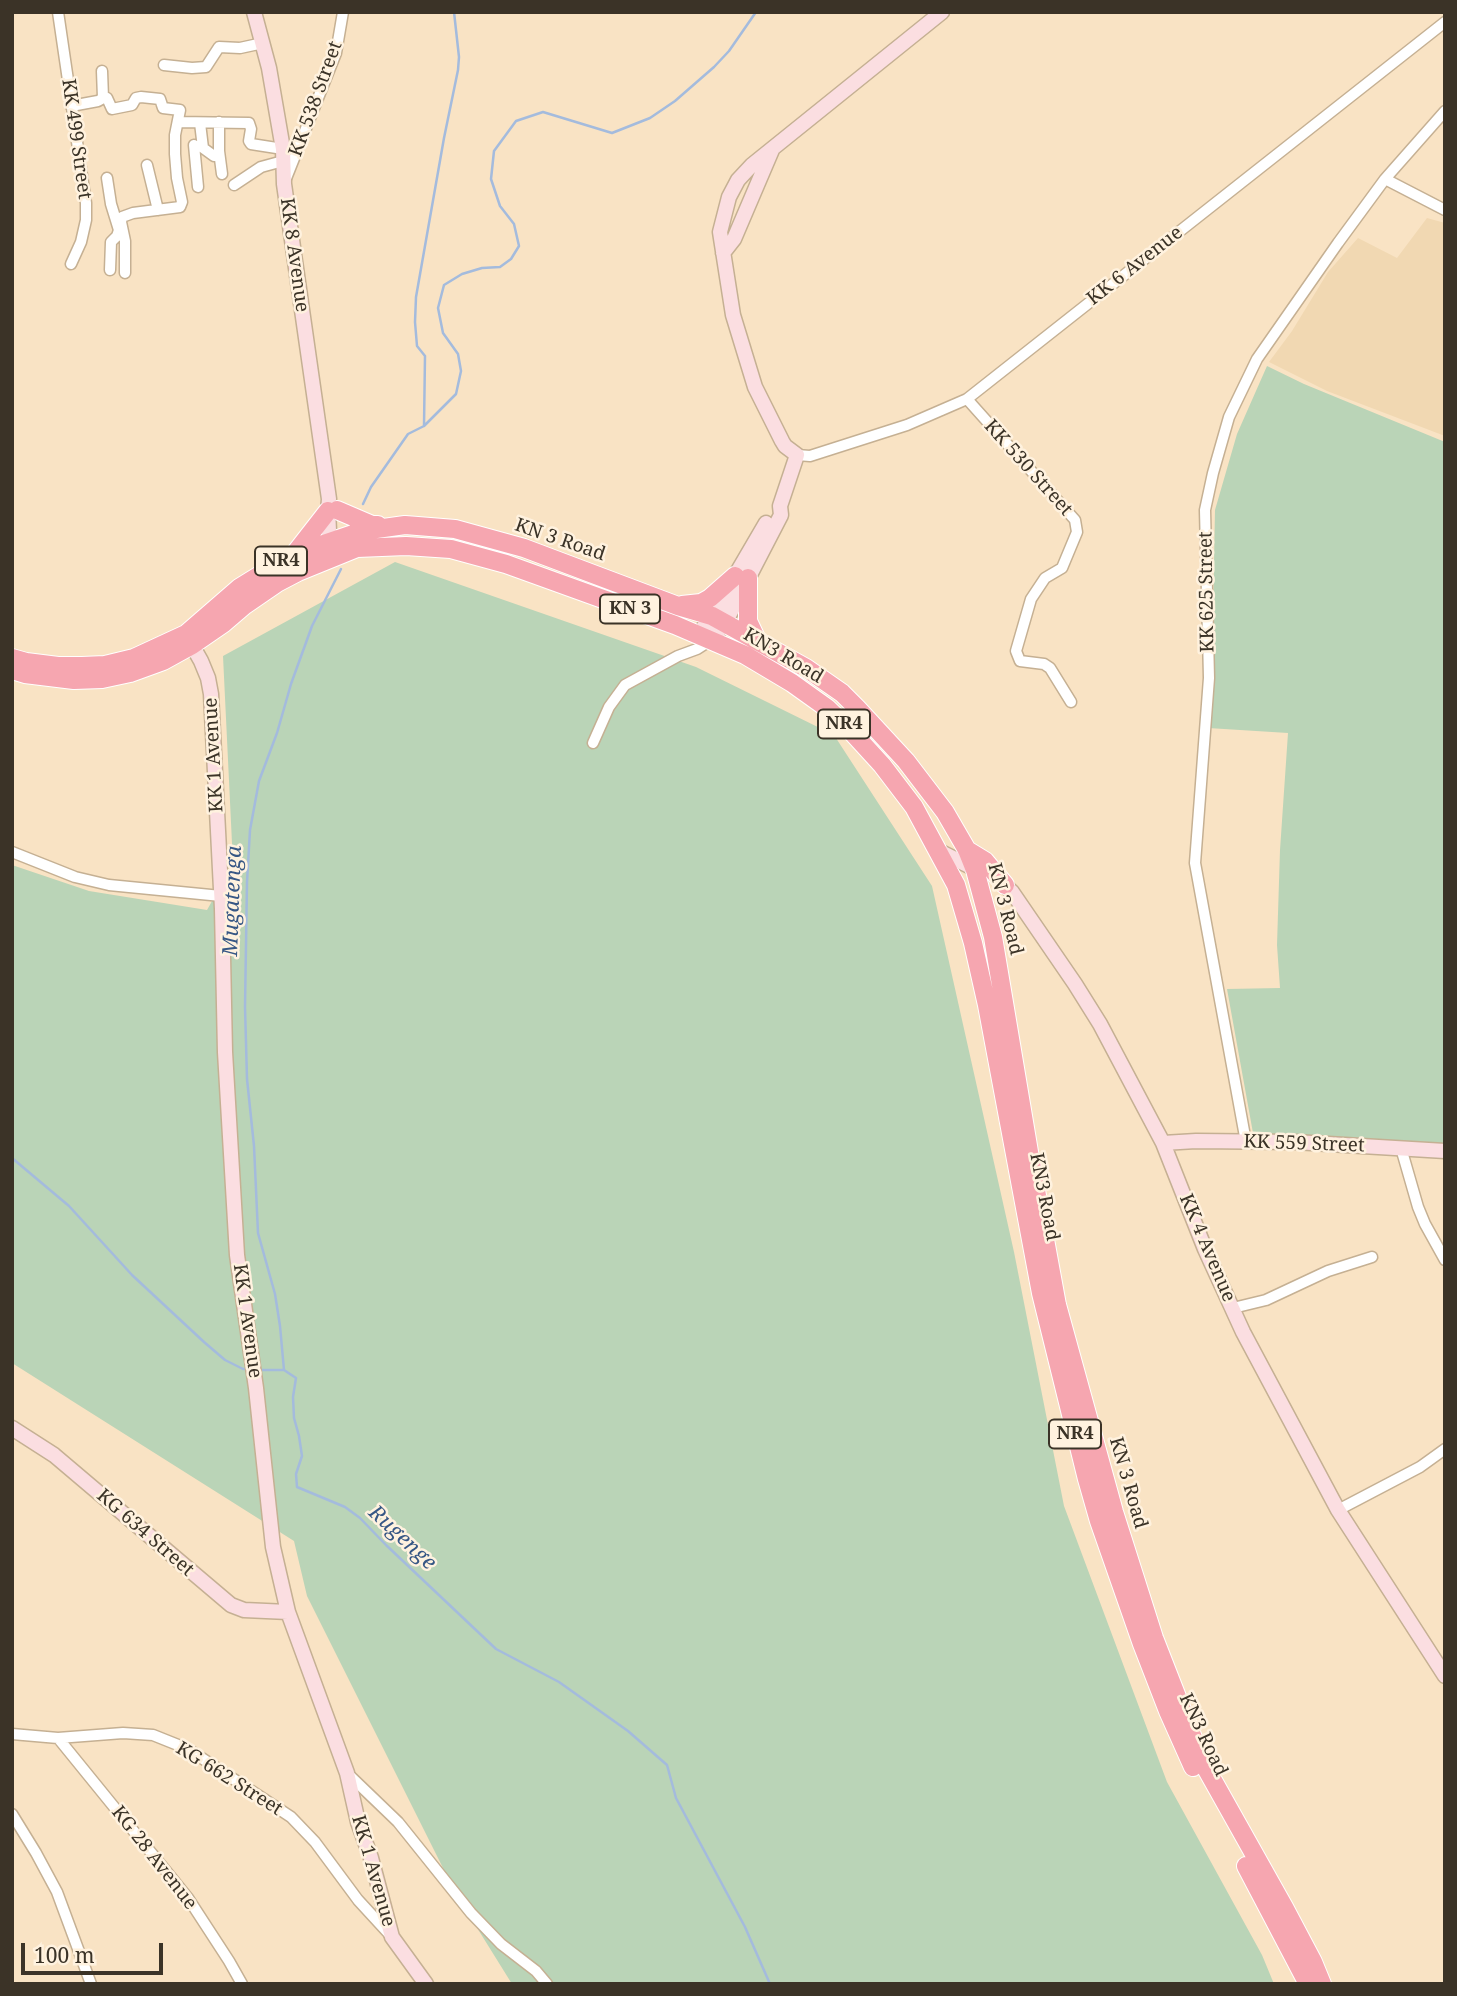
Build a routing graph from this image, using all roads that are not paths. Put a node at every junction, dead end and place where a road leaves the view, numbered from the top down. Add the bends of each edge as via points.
1 (58, 12) edge
2 (254, 12) edge
3 (343, 12) edge
4 (942, 12) edge
5 (1445, 22) edge
6 (263, 43) junction
7 (164, 65) dead end
8 (102, 71) dead end
9 (103, 98) junction
10 (71, 106) junction
11 (1445, 111) edge
12 (178, 122) junction
13 (200, 122) junction
14 (219, 122) junction
15 (198, 144) junction
16 (175, 145) junction
17 (774, 146) junction
18 (216, 155) junction
19 (283, 155) junction
20 (195, 158) junction
21 (147, 165) dead end
22 (222, 174) dead end
23 (107, 178) dead end
24 (1385, 179) junction
25 (284, 184) junction
26 (234, 185) dead end
27 (198, 187) dead end
28 (158, 210) junction
29 (1445, 210) edge
30 (723, 253) junction
31 (71, 264) dead end
32 (110, 270) dead end
33 (125, 273) dead end
34 (967, 399) junction
35 (797, 455) junction
36 (331, 506) junction
37 (392, 525) junction
38 (341, 546) junction
39 (294, 554) junction
40 (741, 577) junction
41 (563, 584) joint
42 (678, 606) junction
43 (719, 620) junction
44 (704, 637) junction
45 (189, 640) junction
46 (757, 640) junction
47 (12, 658) edge
48 (12, 670) edge
49 (1071, 702) dead end
50 (593, 743) dead end
51 (967, 850) junction
52 (939, 851) junction
53 (12, 852) edge
54 (975, 870) junction
55 (1002, 882) junction
56 (983, 895) junction
57 (221, 896) junction
58 (1246, 1142) junction
59 (1163, 1143) junction
60 (1401, 1148) junction
61 (1445, 1151) edge
62 (1372, 1257) dead end
63 (1445, 1260) edge
64 (1233, 1308) junction
65 (12, 1428) edge
66 (1445, 1449) edge
67 (1338, 1510) junction
68 (288, 1612) junction
69 (1148, 1641) junction
70 (1445, 1676) edge
71 (12, 1734) edge
72 (58, 1738) junction
73 (347, 1773) junction
74 (12, 1814) edge
75 (392, 1937) junction
76 (91, 1984) edge
77 (242, 1984) edge
78 (426, 1984) edge
79 (547, 1984) edge
80 (1308, 1984) edge
81 (1322, 1984) edge

1 - 10 street, KK 499 Street
2 - 6 main road, KK 8 Avenue
3 - 25 street, KK 538 Street via 336,53
4 - 17 main road
5 - 34 street, KK 6 Avenue
6 - 7 street via 219,47 206,67
6 - 19 main road, KK 8 Avenue
8 - 9 street
9 - 10 street
9 - 12 street via 112,109 132,105 138,97 160,99 163,108 180,110
10 - 31 street, KK 499 Street via 86,203 82,242
11 - 24 street, KK 625 Street
12 - 13 street
12 - 16 street
13 - 14 street
13 - 15 street
14 - 18 street
14 - 19 street via 250,123 251,144
15 - 16 street
15 - 18 street
15 - 20 street
16 - 28 street via 180,207
17 - 30 main road via 734,239
17 - 30 main road via 738,180 729,197 720,232
18 - 20 street
18 - 22 street
19 - 25 main road, KK 8 Avenue
19 - 26 street
20 - 27 street
21 - 28 street
23 - 32 street via 119,230 111,242
24 - 29 street
24 - 58 street, KK 625 Street via 1257,359 1229,417 1205,510 1209,678 1195,863
25 - 36 main road, KK 8 Avenue
28 - 33 street via 122,217
30 - 35 main road via 733,314 755,387 785,446
34 - 35 street, KK 6 Avenue via 907,425 810,456
34 - 49 street, KK 530 Street via 1075,520 1077,532 1062,568 1045,578 1031,599 1016,651 1020,661 1050,668
35 - 40 main road via 780,506 782,515
36 - 37 highway via 372,525
36 - 38 main road, KK 8 Avenue
36 - 39 highway
37 - 38 highway, KN 3 Road / NR4
37 - 42 highway, KN 3 Road / NR4 via 455,529 524,548
38 - 39 highway, KN 3 Road / NR4
38 - 41 highway, KN 3 Road / NR4 via 451,549
38 - 45 highway, KN 3 Road / NR4 via 277,583 224,624
39 - 45 highway, KN 3 Road / NR4 via 239,589
40 - 42 highway via 701,603
40 - 43 main road
40 - 46 highway via 748,621
41 - 44 highway, KN3 Road / KN 3
42 - 43 highway, KN 3 Road / NR4
43 - 44 main road
43 - 46 highway, KN 3 Road / NR4
44 - 50 street via 625,685 609,706
44 - 52 highway, KN3 Road / NR4 via 745,655 827,708 882,765
45 - 47 highway, KN 3 Road / NR4 via 105,665 58,666
45 - 48 highway, KN 3 Road / NR4 via 163,661 102,679 52,679
45 - 57 main road, KK 1 Avenue via 211,694
46 - 51 highway, KN 3 Road / NR4 via 842,693 906,761
51 - 54 highway, KN 3 Road / NR4
51 - 55 highway via 985,861
52 - 54 main road
52 - 69 highway, KN3 Road / NR4 via 956,885 973,943 1041,1293 1074,1430 1099,1521
53 - 57 street via 109,885
54 - 55 main road
54 - 56 highway, KN 3 Road / NR4
55 - 56 highway via 992,882
55 - 59 main road, KK 4 Avenue via 1076,984
56 - 69 highway, KN 3 Road / NR4 via 1058,1305
57 - 68 main road, KK 1 Avenue via 237,1255 273,1547
58 - 59 main road, KK 559 Street
58 - 60 main road, KK 559 Street
59 - 64 main road, KK 4 Avenue
60 - 61 main road, KK 559 Street
60 - 63 street via 1422,1215
62 - 64 street via 1318,1275 1266,1300
64 - 67 main road, KK 4 Avenue
65 - 68 main road, KG 634 Street via 54,1455 231,1605
66 - 67 street
67 - 70 main road, KK 4 Avenue
68 - 73 main road, KK 1 Avenue
69 - 80 highway, KN3 Road / NR4 via 1185,1751
69 - 81 highway, KN 3 Road / NR4 via 1202,1761
71 - 72 street, KG 662 Street
72 - 75 street, KG 662 Street via 153,1735 188,1749 291,1817
72 - 77 street, KG 28 Avenue via 188,1898
73 - 75 main road, KK 1 Avenue
73 - 79 street via 398,1822 471,1913
74 - 76 street via 57,1892
75 - 78 main road, KK 1 Avenue

